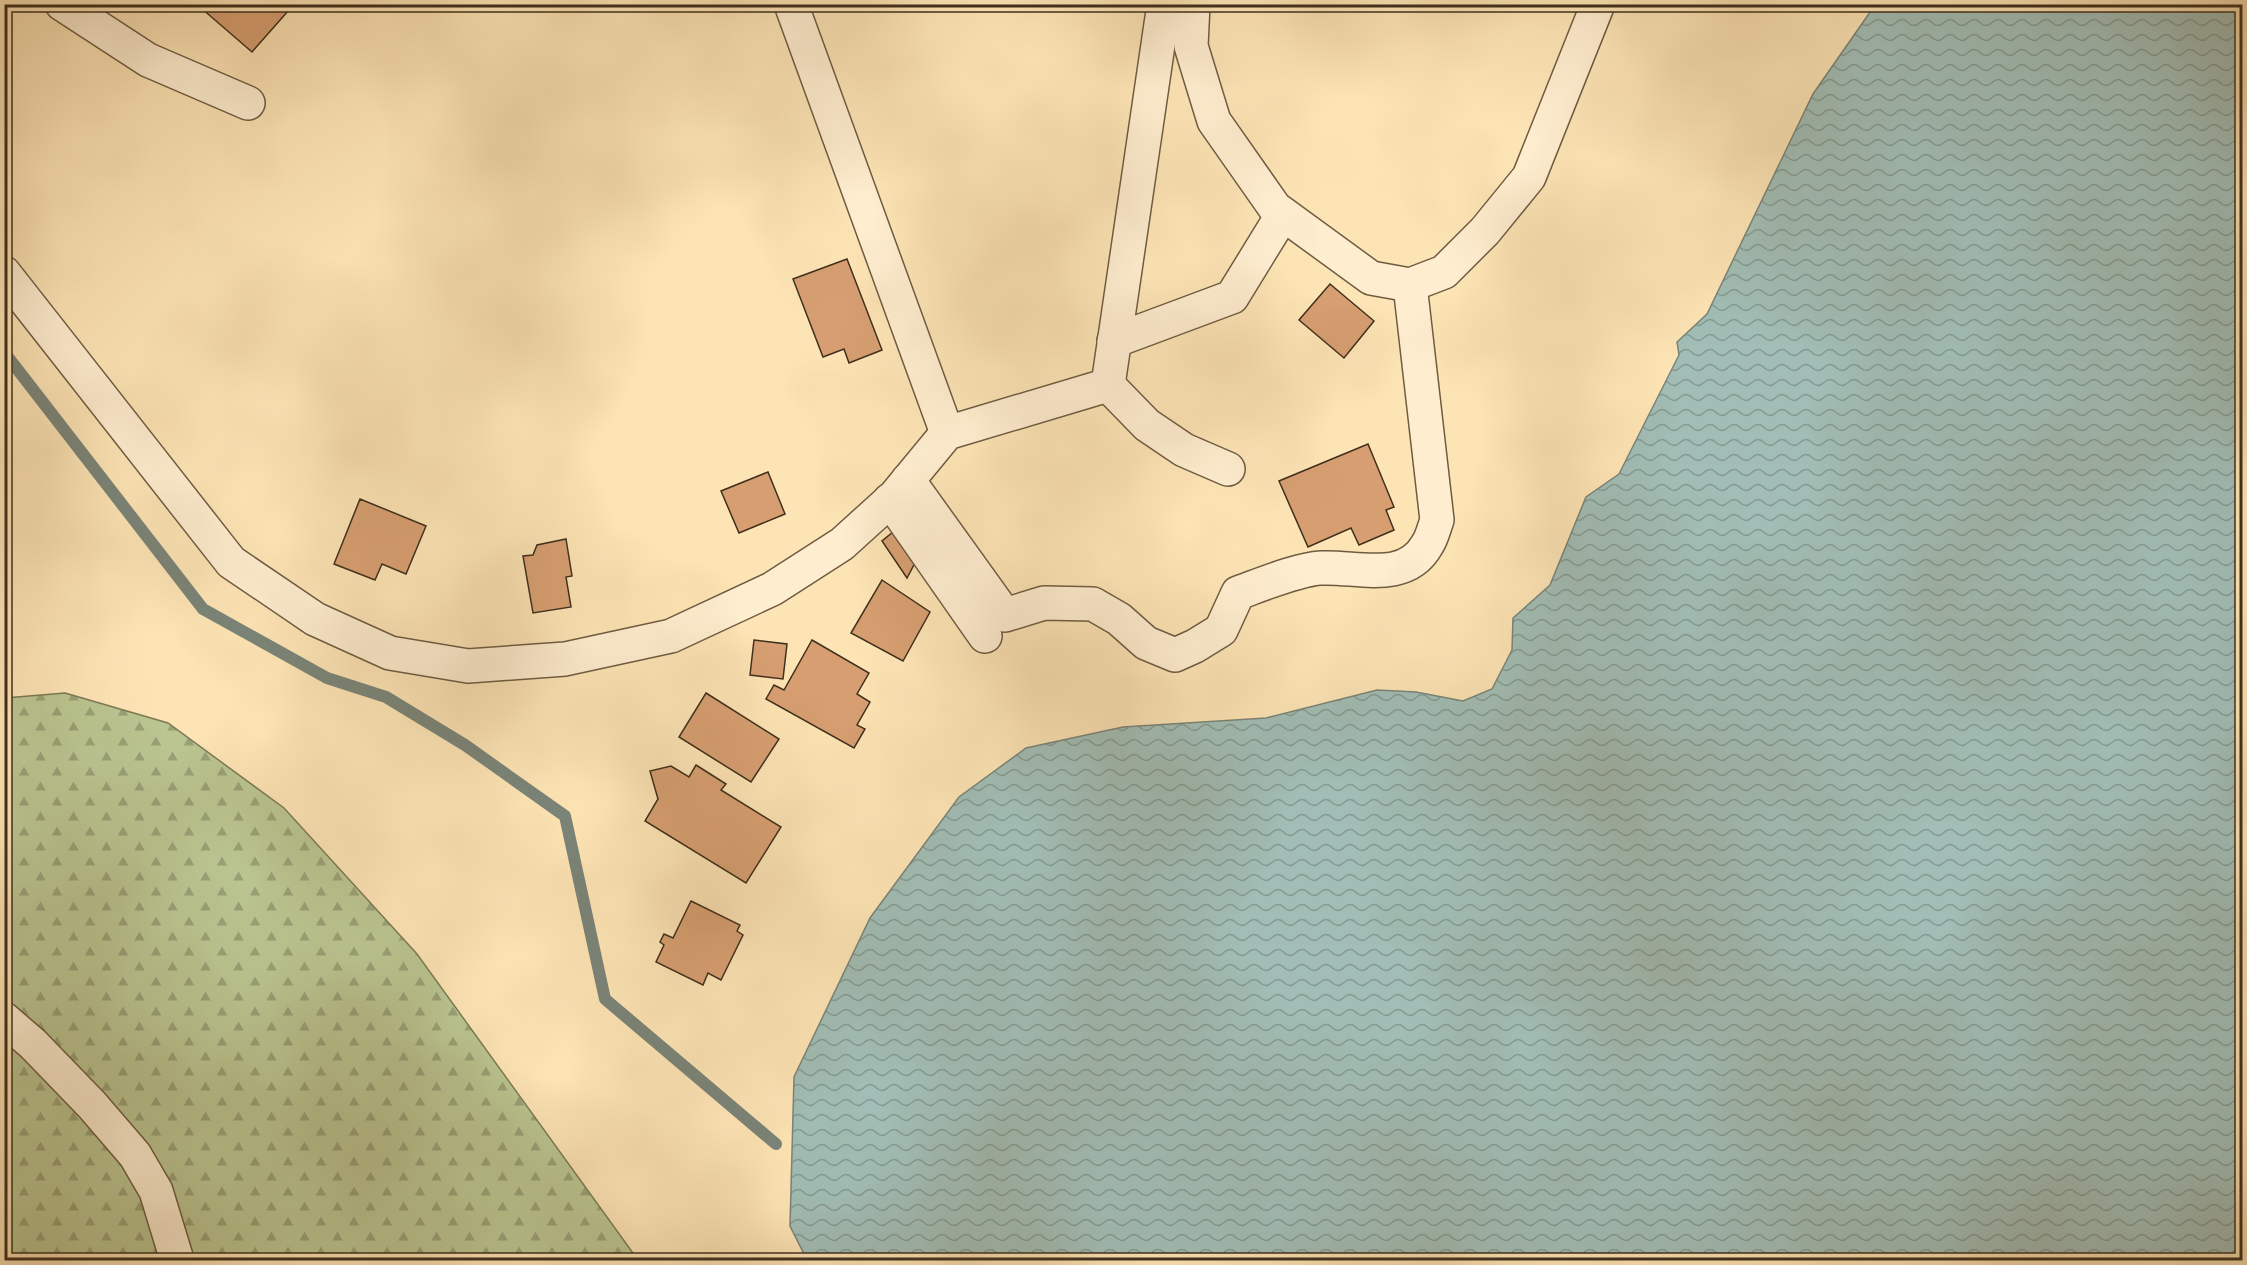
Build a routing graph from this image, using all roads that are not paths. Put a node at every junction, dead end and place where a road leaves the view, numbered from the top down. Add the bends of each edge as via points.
1 (62, 4) edge
2 (791, 4) edge
3 (1164, 4) edge
4 (1193, 4) edge
5 (1598, 4) edge
6 (248, 103) dead end
7 (1283, 214) junction
8 (4, 273) edge
9 (1410, 285) junction
10 (1114, 340) junction
11 (1107, 385) junction
12 (947, 434) junction
13 (1228, 469) dead end
14 (899, 490) junction
15 (985, 636) dead end
16 (4, 1018) edge
17 (177, 1260) edge

1 - 6 street via 148,60
2 - 12 street
3 - 10 street
4 - 7 street via 1191,46 1214,121
5 - 9 street via 1529,177 1485,231 1444,272
7 - 9 street via 1371,278
7 - 10 street via 1232,297
8 - 14 street via 231,562 315,619 390,653 468,666 566,660 671,636 772,589 842,544
9 - 14 street via 1437,520 1427,546 1412,562 1387,571 1320,568 1238,593 1221,630 1175,655 1146,643 1093,604 1044,603 1005,615
10 - 11 street
11 - 12 street
11 - 13 street via 1147,425 1184,450
12 - 14 street
14 - 15 street
16 - 17 street via 41,1051 135,1155 156,1191

